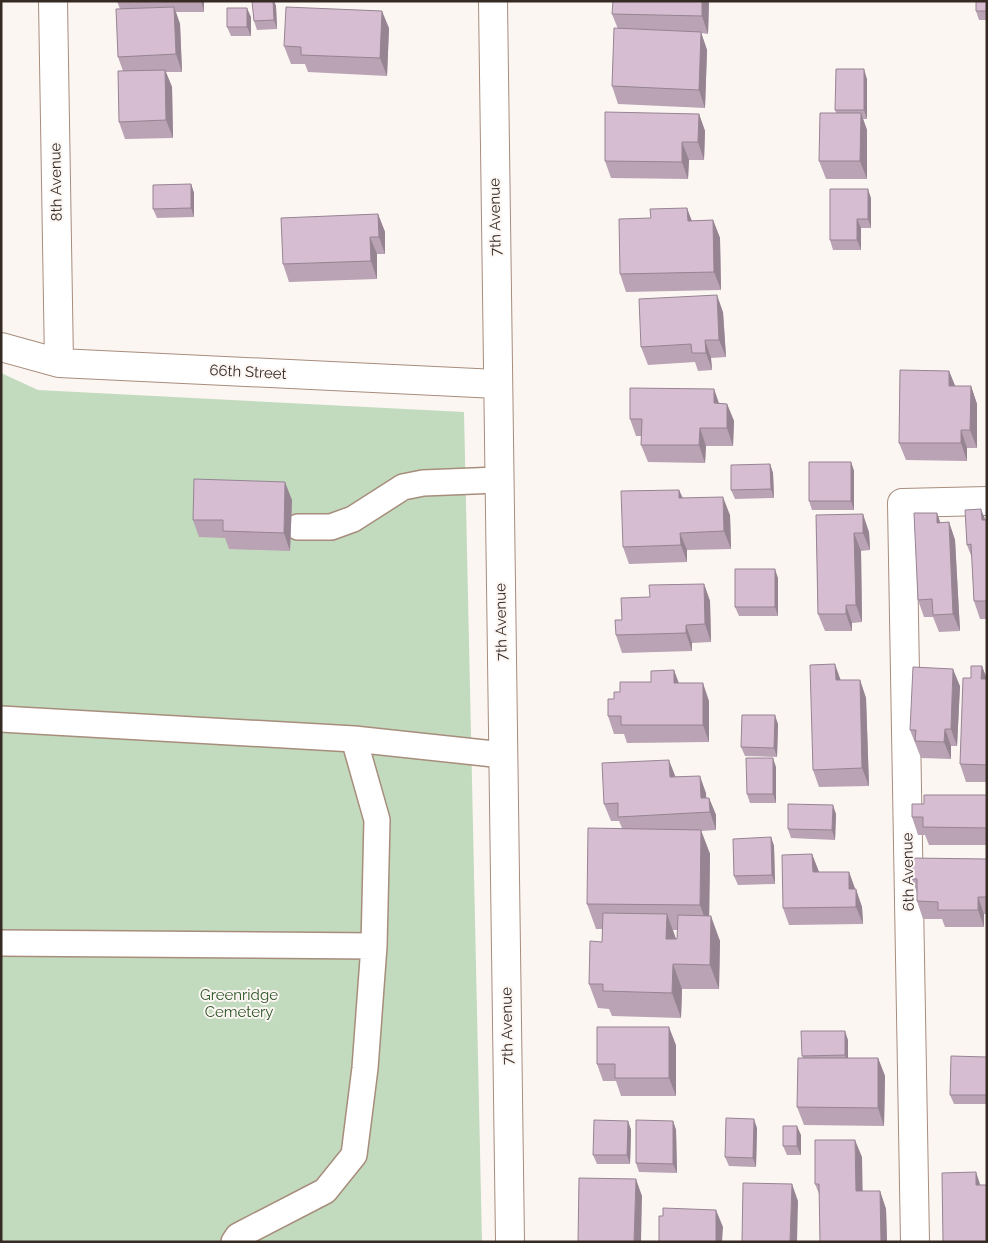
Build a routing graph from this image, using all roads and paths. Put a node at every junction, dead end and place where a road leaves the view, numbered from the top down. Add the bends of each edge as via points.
1 (53, 1) edge
2 (493, 1) edge
3 (1, 347) edge
4 (60, 363) junction
5 (497, 384) junction
6 (498, 480) junction
7 (987, 501) edge
8 (298, 527) dead end
9 (1, 719) edge
10 (354, 739) junction
11 (502, 755) junction
12 (1, 943) edge
13 (374, 946) junction
14 (234, 1242) edge
15 (510, 1242) edge
16 (915, 1242) edge

1 - 4 street, 8th Avenue
2 - 5 street, 7th Avenue
3 - 4 street, 66th Street
4 - 5 street, 66th Street
5 - 6 street, 7th Avenue
6 - 8 lane via 424,482 403,487 353,519 331,527
6 - 11 street, 7th Avenue
7 - 16 street, 6th Avenue via 902,503
9 - 10 lane
10 - 11 lane
10 - 13 lane via 377,820
11 - 15 street, 7th Avenue
12 - 13 lane
13 - 14 lane via 365,1068 354,1155 325,1191 238,1236

